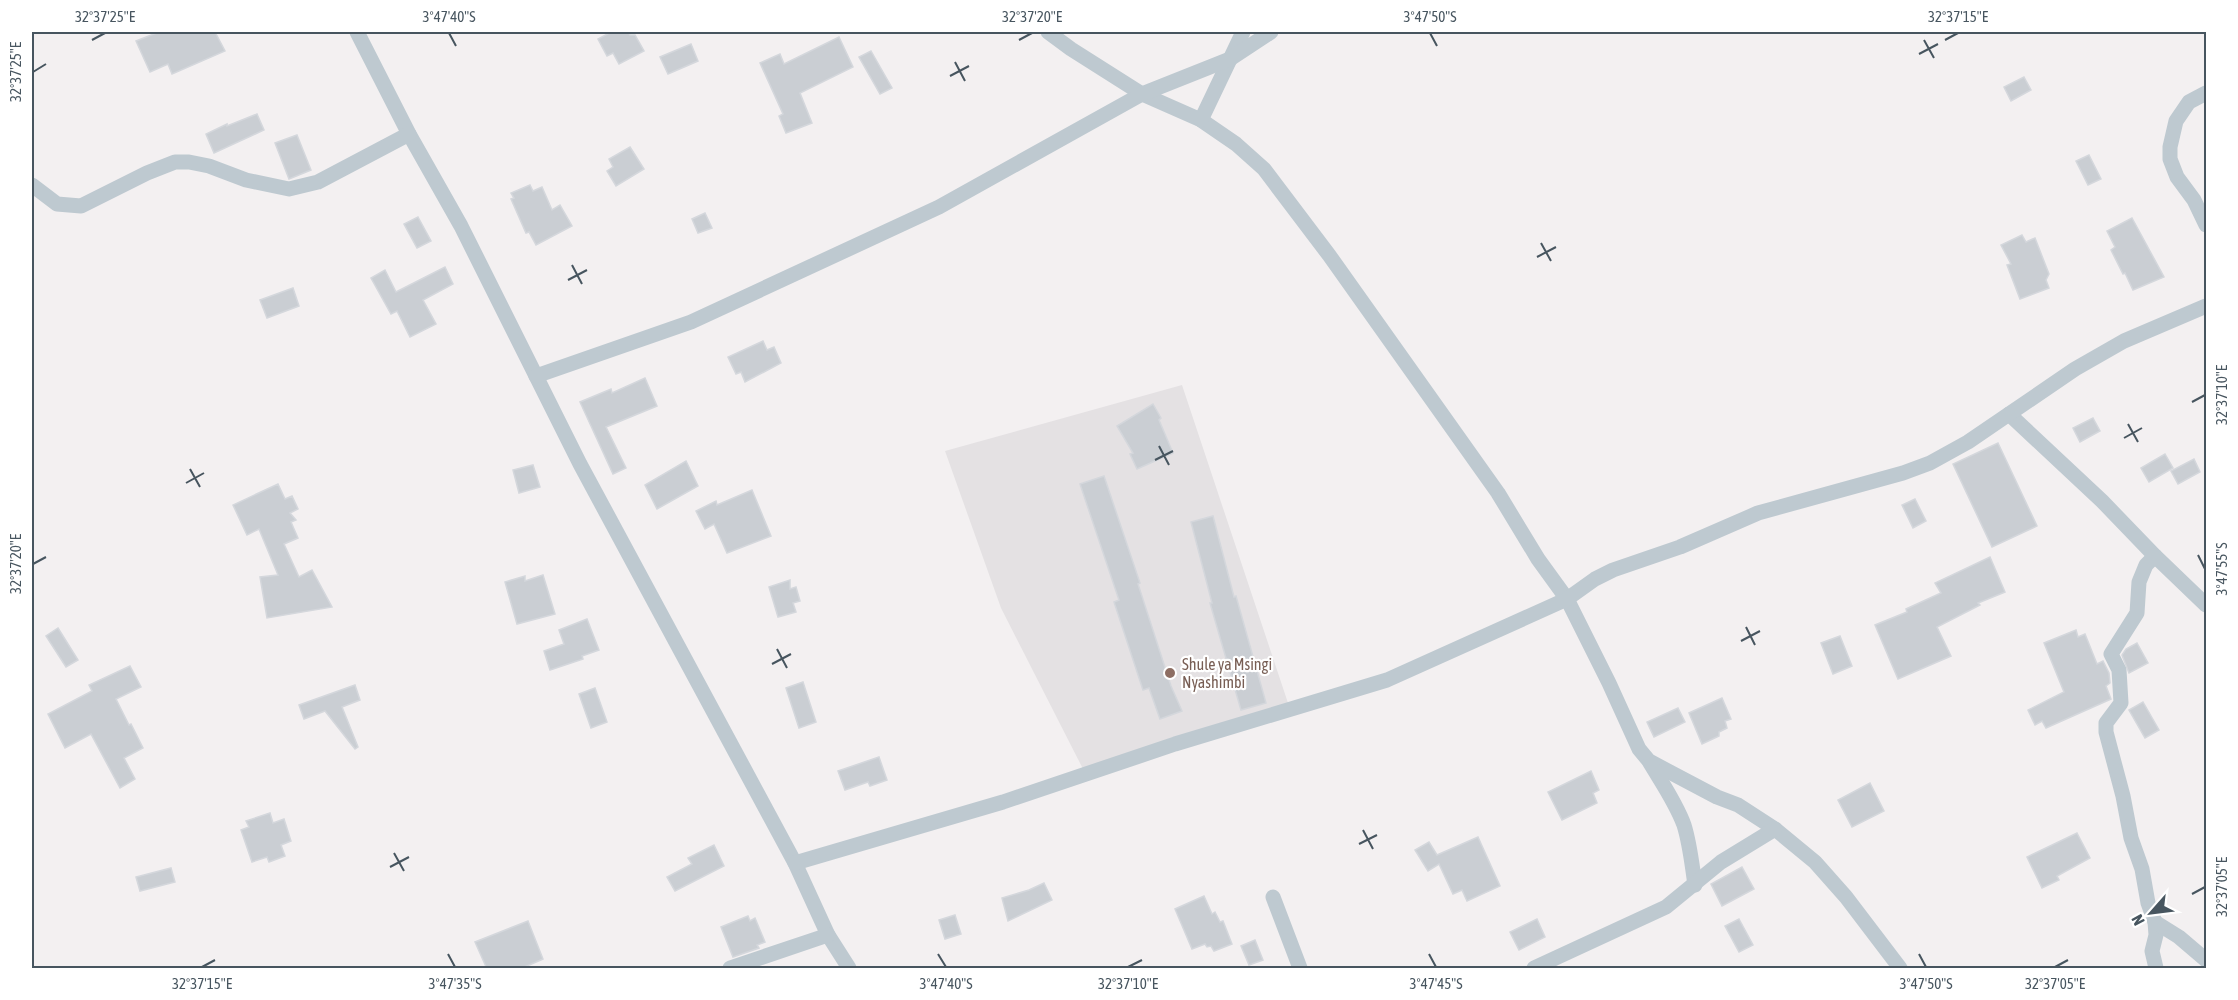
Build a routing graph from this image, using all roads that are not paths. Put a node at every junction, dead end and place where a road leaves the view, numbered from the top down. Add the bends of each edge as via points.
1 (357, 32) edge
2 (1048, 32) edge
3 (1243, 32) edge
4 (1271, 32) edge
5 (1230, 59) junction
6 (2206, 93) edge
7 (1142, 94) junction
8 (1201, 120) junction
9 (410, 134) junction
10 (32, 185) edge
11 (2206, 225) edge
12 (2206, 306) edge
13 (536, 376) junction
14 (2009, 414) junction
15 (2155, 556) junction
16 (1567, 599) junction
17 (2206, 605) edge
18 (1649, 761) junction
19 (1775, 829) junction
20 (795, 863) junction
21 (1695, 885) junction
22 (1272, 897) dead end
23 (2155, 922) junction
24 (828, 935) junction
25 (2206, 960) edge
26 (730, 969) edge
27 (849, 969) edge
28 (1300, 969) edge
29 (1534, 969) edge
30 (1900, 969) edge
31 (2156, 969) edge

1 - 9 street
2 - 7 street
3 - 5 street
4 - 5 street
5 - 7 street
5 - 8 street
6 - 11 street via 2189,102 2176,121 2170,159
7 - 8 street
7 - 13 street via 939,207 691,322
8 - 16 street via 1264,169 1295,207 1498,493
9 - 10 street via 318,182 289,189 189,162 175,162 147,173 81,206 57,204
9 - 13 street
12 - 14 street via 2124,341
13 - 20 street
14 - 15 street
14 - 16 street via 1930,463 1758,513 1680,547 1613,570
15 - 17 street
15 - 23 street via 2139,582 2137,613 2111,654 2119,670 2121,704 2106,723 2130,838
16 - 18 street via 1639,749
16 - 20 street via 1387,680 1175,744 1003,802
18 - 19 street via 1738,805
18 - 21 street via 1683,823
19 - 21 street via 1721,862
19 - 30 street via 1823,871
20 - 24 street
21 - 29 street via 1666,907
22 - 28 street
23 - 25 street
23 - 31 street via 2152,951
24 - 26 street
24 - 27 street

